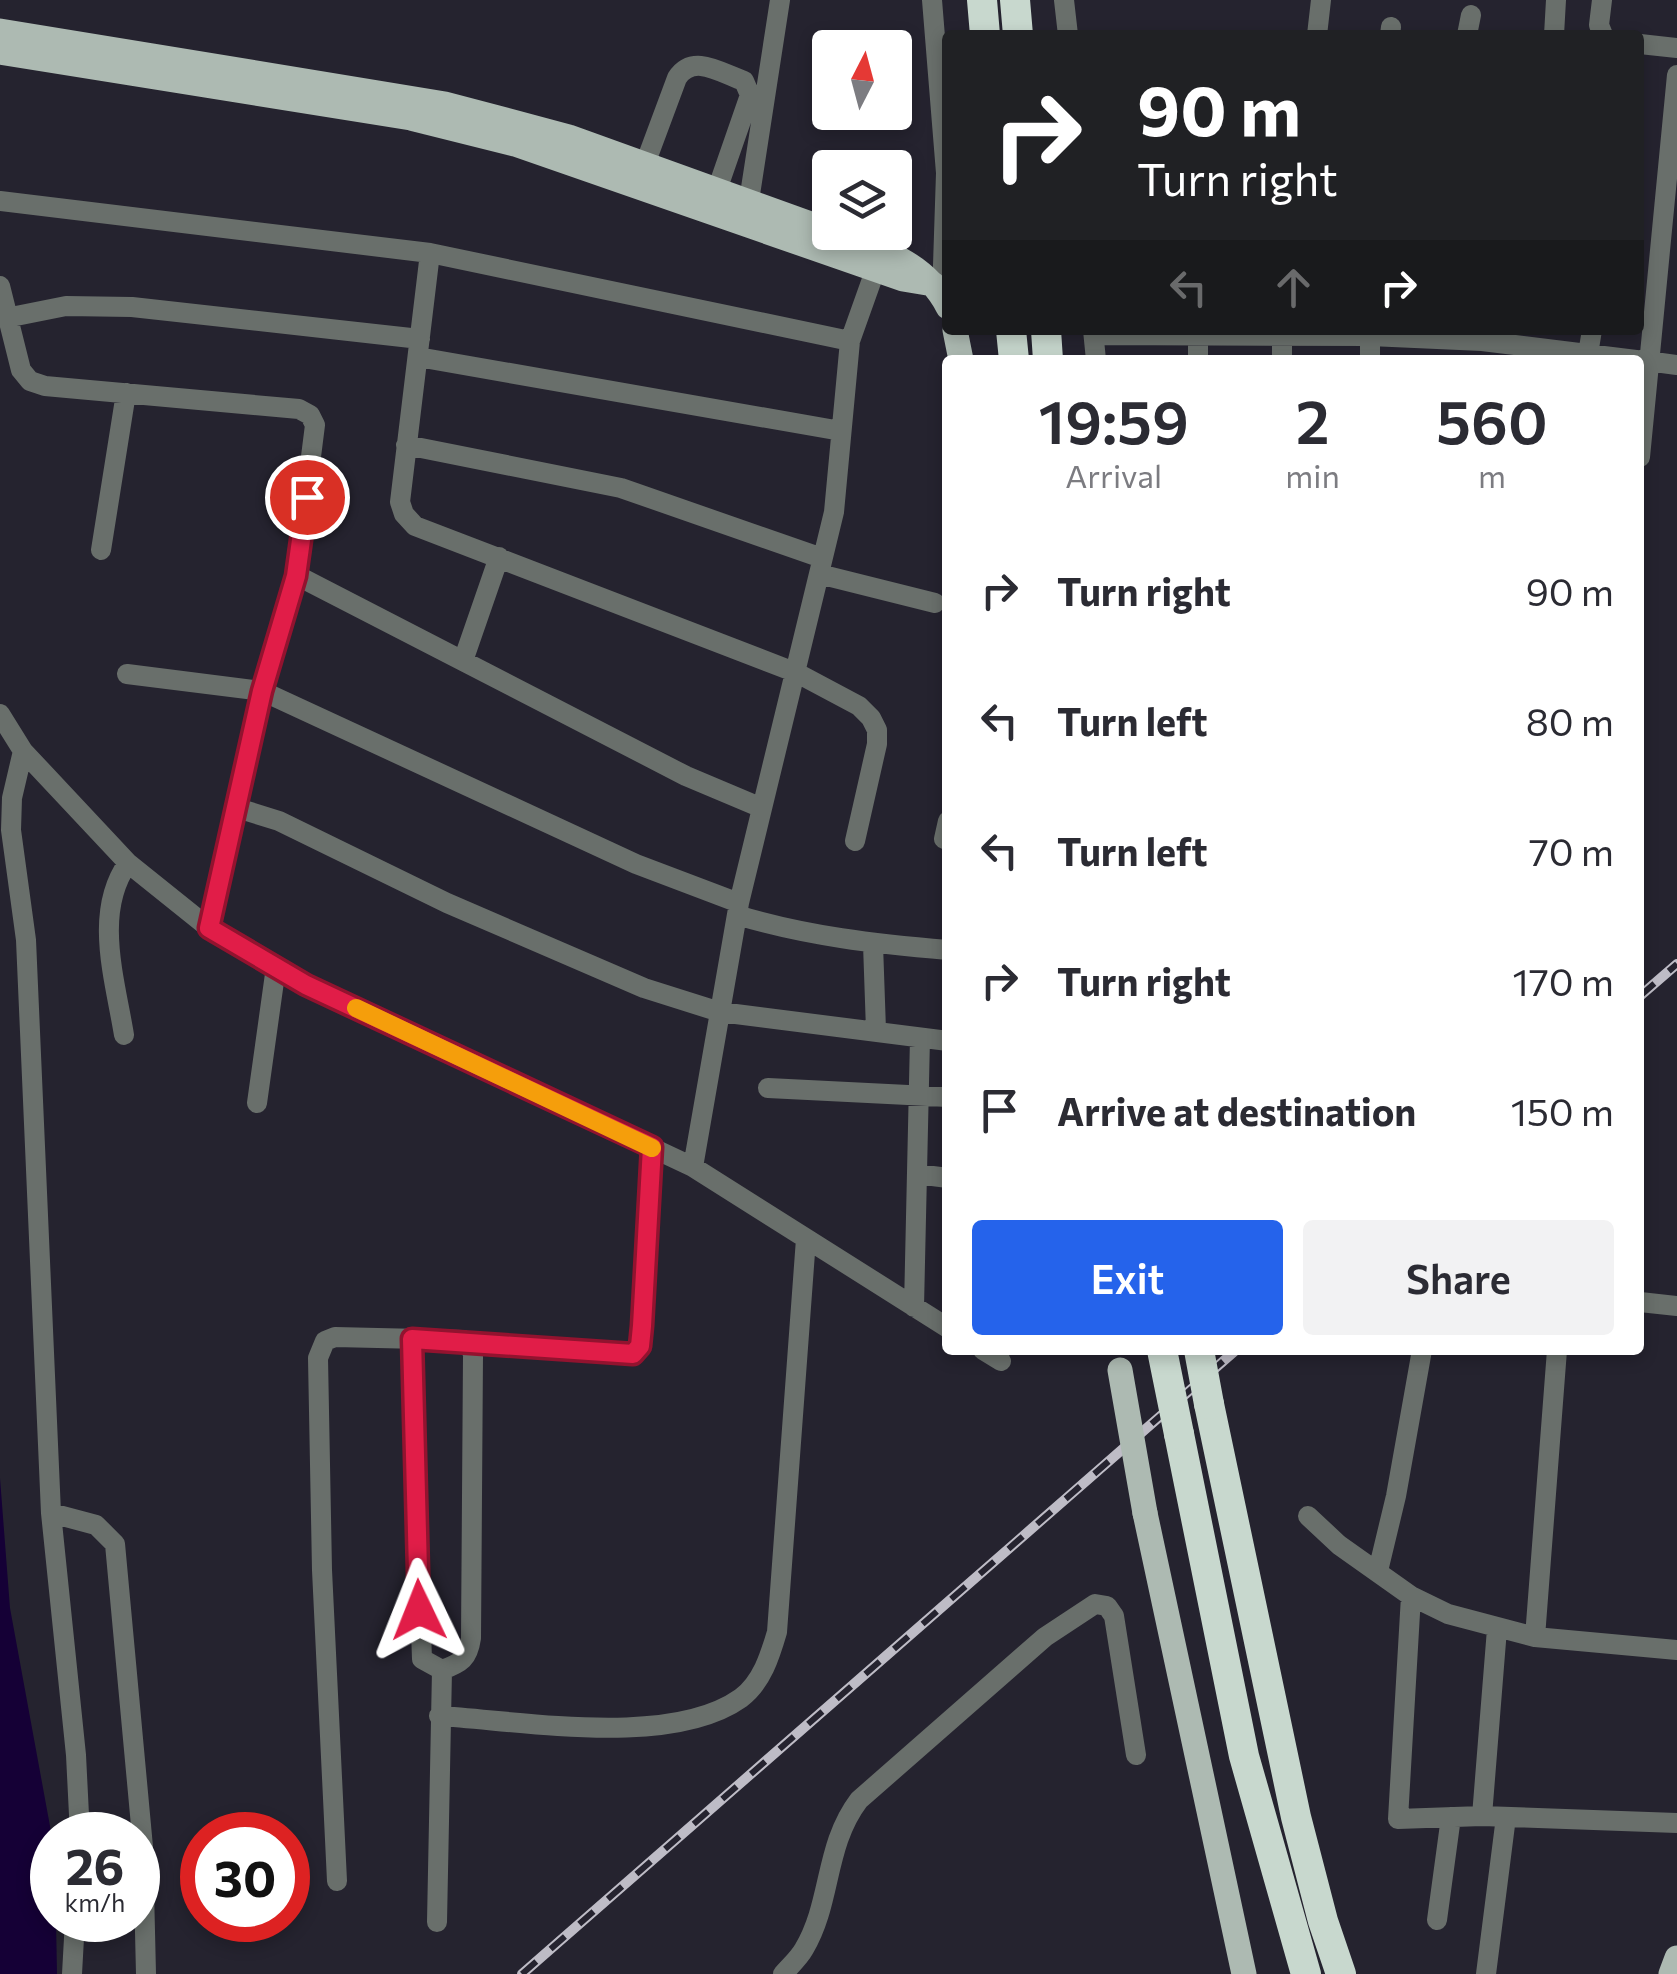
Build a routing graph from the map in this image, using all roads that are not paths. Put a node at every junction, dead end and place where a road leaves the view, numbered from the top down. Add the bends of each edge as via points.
1 (780, 0) edge
2 (932, 0) edge
3 (982, 0) edge
4 (1015, 0) edge
5 (1064, 0) edge
6 (1321, 0) edge
7 (1556, 0) edge
8 (1602, 0) edge
9 (985, 30) edge
10 (1018, 30) edge
11 (1067, 30) edge
12 (1318, 30) edge
13 (1554, 30) edge
14 (1601, 30) edge
15 (0, 31) edge
16 (1644, 44) edge
17 (1677, 48) edge
18 (0, 52) edge
19 (1677, 75) edge
20 (942, 124) edge
21 (644, 164) junction
22 (717, 190) junction
23 (0, 200) edge
24 (749, 202) junction
25 (812, 225) edge
26 (882, 250) edge
27 (430, 252) junction
28 (876, 268) junction
29 (0, 286) edge
30 (941, 295) edge
31 (6, 318) junction
32 (1136, 335) edge
33 (1240, 335) edge
34 (1360, 335) edge
35 (1394, 335) edge
36 (1420, 335) edge
37 (1591, 335) edge
38 (1370, 336) junction
39 (1198, 338) junction
40 (1514, 338) edge
41 (850, 341) junction
42 (419, 348) junction
43 (1454, 350) edge
44 (1588, 354) junction
45 (1198, 355) edge
46 (1370, 355) edge
47 (1548, 355) edge
48 (1596, 355) edge
49 (1643, 355) edge
50 (1644, 361) edge
51 (1677, 365) edge
52 (126, 393) junction
53 (841, 431) junction
54 (406, 445) junction
55 (100, 550) dead end
56 (499, 557) junction
57 (821, 566) junction
58 (296, 576) junction
59 (935, 603) dead end
60 (463, 661) junction
61 (797, 673) junction
62 (127, 674) dead end
63 (262, 691) junction
64 (0, 714) edge
65 (24, 751) junction
66 (234, 807) junction
67 (762, 808) junction
68 (854, 840) dead end
69 (128, 863) junction
70 (738, 909) junction
71 (209, 928) junction
72 (872, 944) junction
73 (942, 950) edge
74 (276, 967) junction
75 (720, 1012) junction
76 (876, 1030) junction
77 (124, 1035) dead end
78 (920, 1038) junction
79 (942, 1040) edge
80 (768, 1088) dead end
81 (919, 1096) junction
82 (942, 1098) edge
83 (258, 1103) dead end
84 (652, 1147) junction
85 (693, 1167) junction
86 (917, 1174) junction
87 (942, 1177) edge
88 (806, 1239) junction
89 (1644, 1302) edge
90 (1677, 1306) edge
91 (914, 1308) junction
92 (942, 1324) edge
93 (412, 1339) junction
94 (470, 1344) junction
95 (1163, 1355) edge
96 (1201, 1355) edge
97 (1421, 1355) edge
98 (1556, 1355) edge
99 (1118, 1360) edge
100 (51, 1513) junction
101 (1308, 1516) dead end
102 (1378, 1571) junction
103 (1411, 1596) junction
104 (1497, 1628) junction
105 (1535, 1637) junction
106 (1677, 1650) edge
107 (442, 1670) junction
108 (439, 1716) junction
109 (1136, 1755) dead end
110 (79, 1812) edge
111 (1482, 1816) junction
112 (1451, 1817) junction
113 (1506, 1818) junction
114 (1677, 1823) edge
115 (337, 1881) dead end
116 (1437, 1920) dead end
117 (438, 1922) dead end
118 (74, 1942) edge
119 (1677, 1958) edge
120 (72, 1974) edge
121 (146, 1974) edge
122 (783, 1974) edge
123 (1244, 1974) edge
124 (1306, 1974) edge
125 (1341, 1974) edge
126 (1486, 1974) edge
127 (1671, 1974) edge

1 - 24 street
2 - 20 street
3 - 9 highway
4 - 10 highway
5 - 11 street
6 - 12 street
7 - 13 street
8 - 14 street
15 - 21 main road via 445,104
16 - 17 street
18 - 28 main road via 411,118 515,144
19 - 49 street
21 - 22 main road
21 - 22 street via 683,69 697,64 728,75 744,81 750,95
22 - 24 main road
23 - 27 street
24 - 25 main road
26 - 30 main road via 904,258
27 - 41 street
27 - 42 street
28 - 30 main road
28 - 41 street
29 - 31 street
31 - 42 street via 66,306 132,307
31 - 52 street via 30,381
32 - 39 street
33 - 39 street
34 - 38 street
35 - 38 street
36 - 43 street
37 - 44 street
38 - 46 street
39 - 45 street
40 - 43 street
40 - 47 street
41 - 53 street
42 - 53 street
42 - 54 street
44 - 47 street
44 - 48 street
50 - 51 street
52 - 55 street
52 - 58 street via 310,415 315,425
53 - 57 street
54 - 56 street via 404,514 414,526
54 - 57 street via 620,488
56 - 60 street
56 - 61 street
57 - 59 street
57 - 61 street
58 - 60 street
58 - 63 street
60 - 67 street
61 - 67 street
61 - 68 street via 860,706 877,730
62 - 63 street
63 - 66 street
63 - 70 street
64 - 65 street
65 - 69 street
65 - 100 street via 11,830 28,978
66 - 71 street
66 - 75 street via 279,821 644,988
67 - 70 street
69 - 71 street
69 - 77 street via 110,901 109,930
70 - 72 street via 785,929
70 - 75 street
71 - 74 street
72 - 73 street
72 - 76 street
74 - 83 street
74 - 84 street
75 - 76 street
75 - 85 street
76 - 78 street
78 - 79 street
78 - 81 street
80 - 81 street
81 - 82 street
81 - 86 street
84 - 85 street
84 - 94 street via 642,1326 633,1354
85 - 88 street
86 - 87 street
86 - 91 street
88 - 91 street
88 - 108 street via 777,1632 767,1666 744,1696 710,1716 619,1728
89 - 90 street
91 - 92 street
93 - 94 street
93 - 107 street via 420,1648 422,1660
93 - 115 street via 335,1337 324,1342 318,1358
94 - 107 street via 471,1638 462,1663
95 - 124 highway, bridge via 1244,1756
96 - 125 highway, bridge via 1296,1817
97 - 102 street
98 - 105 street
99 - 123 main road, bridge
100 - 110 street
100 - 121 street via 96,1526 115,1544 139,1789
101 - 102 street via 1338,1546
102 - 103 street
103 - 104 street
103 - 112 street via 1398,1819
104 - 105 street
104 - 111 street
105 - 106 street
107 - 108 street
108 - 117 street
109 - 122 street via 1114,1616 1095,1604 1045,1637 859,1800 838,1833 815,1925
111 - 112 street
111 - 113 street
112 - 116 street
113 - 114 street
113 - 126 street
118 - 120 street
119 - 127 main road

